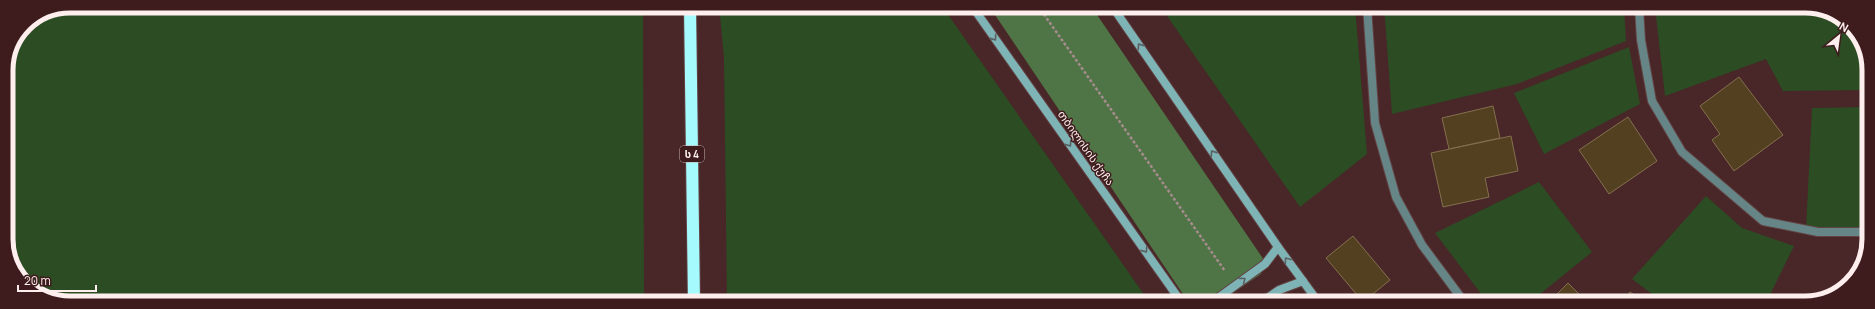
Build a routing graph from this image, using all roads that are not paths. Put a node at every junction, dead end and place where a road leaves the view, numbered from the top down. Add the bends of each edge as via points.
1 (690, 13) edge
2 (977, 13) edge
3 (1117, 13) edge
4 (1368, 13) edge
5 (1639, 13) edge
6 (1862, 232) edge
7 (1278, 247) junction
8 (1303, 282) junction
9 (694, 296) edge
10 (1177, 296) edge
11 (1221, 296) edge
12 (1270, 296) edge
13 (1314, 296) edge
14 (1460, 296) edge

1 - 9 highway, ს 4
2 -> 10 main road, თბილისის ქუჩა
7 -> 3 main road
4 - 14 street via 1376,123 1396,197 1422,245
5 - 6 street via 1641,40 1652,101 1682,152 1763,220 1818,232
8 -> 7 main road
11 -> 7 main road via 1265,264
8 - 12 main road via 1279,290
8 - 13 main road

